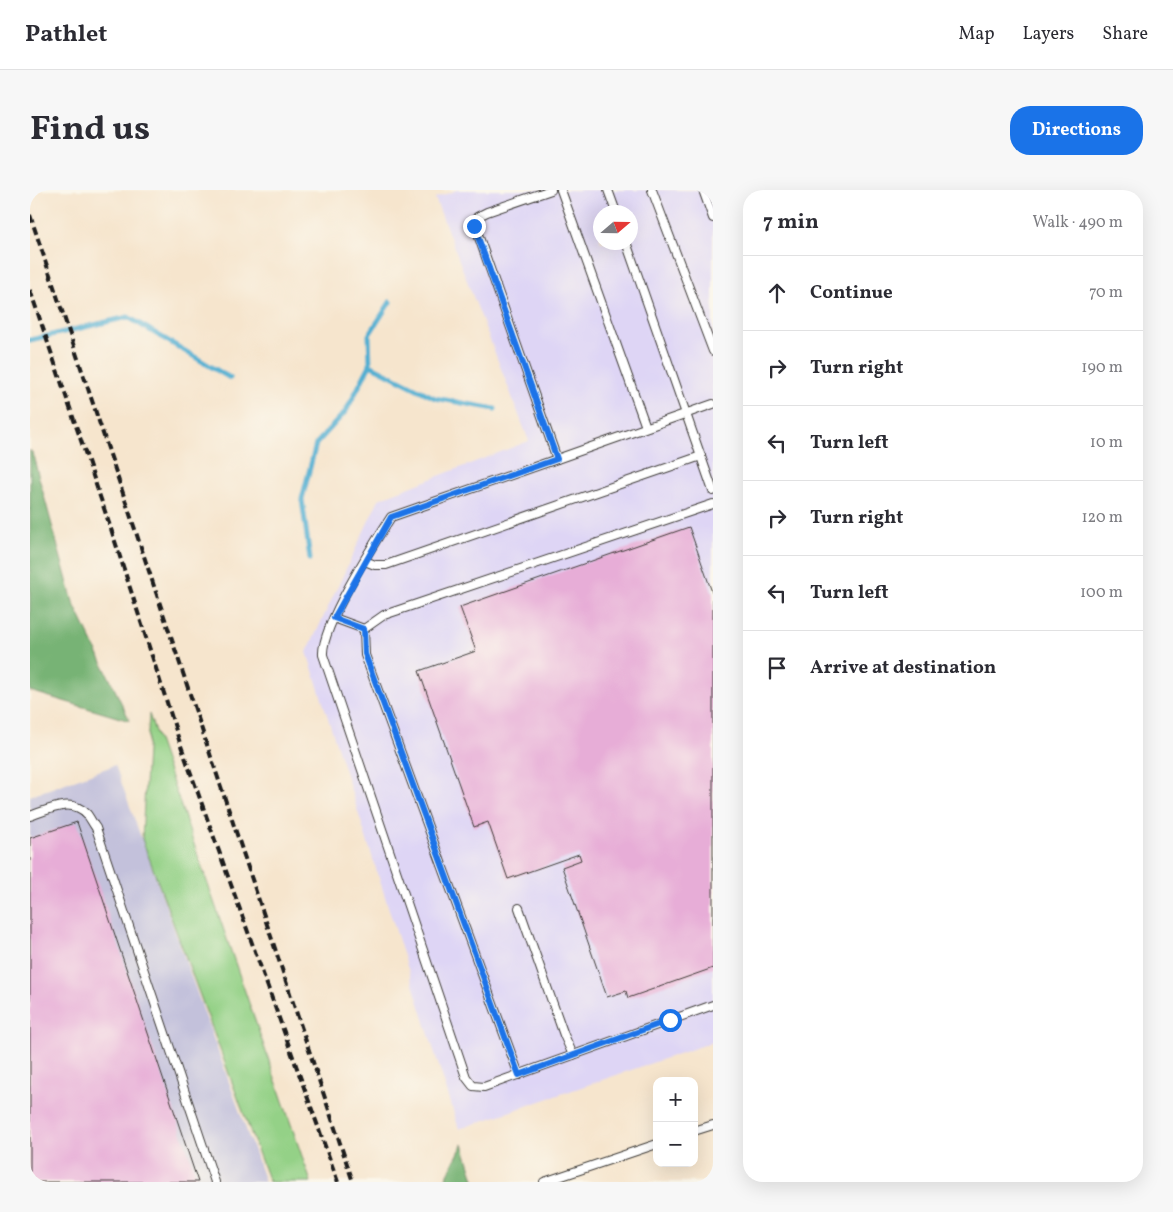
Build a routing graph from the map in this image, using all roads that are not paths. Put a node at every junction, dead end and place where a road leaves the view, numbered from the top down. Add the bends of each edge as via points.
1 (551, 190) edge
2 (560, 190) edge
3 (608, 190) edge
4 (652, 190) edge
5 (703, 190) edge
6 (613, 205) edge
7 (713, 218) edge
8 (629, 250) edge
9 (713, 351) edge
10 (713, 404) edge
11 (686, 413) junction
12 (646, 427) junction
13 (701, 456) junction
14 (557, 459) junction
15 (713, 490) edge
16 (713, 504) edge
17 (365, 561) junction
18 (334, 618) junction
19 (364, 629) junction
20 (30, 816) edge
21 (519, 908) dead end
22 (713, 1005) edge
23 (573, 1056) junction
24 (519, 1075) junction
25 (713, 1125) edge
26 (698, 1130) edge
27 (653, 1145) edge
28 (215, 1182) edge
29 (544, 1182) edge

1 - 14 lane via 487,212 477,217 474,226
2 - 12 lane
3 - 6 lane
4 - 9 lane
5 - 7 lane
8 - 11 lane
10 - 11 lane
11 - 12 lane
11 - 13 lane
12 - 14 lane
13 - 15 lane
13 - 17 lane via 386,565
14 - 17 lane via 391,517
16 - 19 lane via 384,615
17 - 18 lane
18 - 19 lane
18 - 24 lane via 324,640 323,654 466,1077 473,1086 484,1087
19 - 24 lane via 365,654
20 - 28 lane via 60,806 75,806 87,814 96,828
21 - 23 lane
22 - 23 lane
23 - 24 lane
25 - 26 lane
27 - 29 lane

